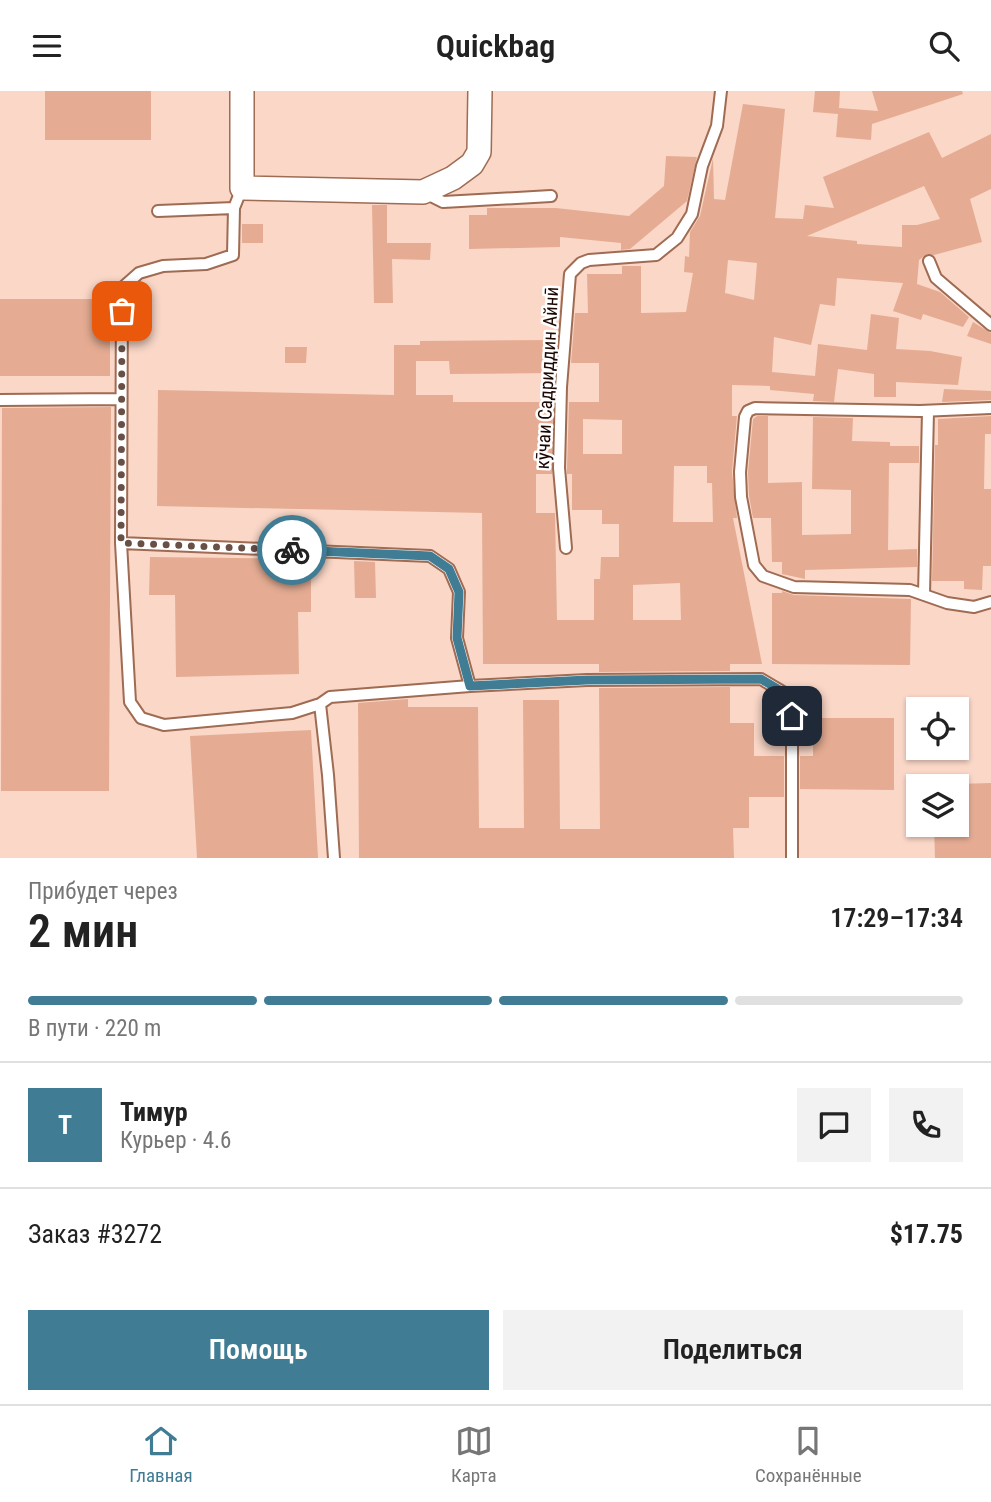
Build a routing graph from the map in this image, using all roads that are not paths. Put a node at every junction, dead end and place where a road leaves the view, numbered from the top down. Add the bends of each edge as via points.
1 (242, 91) edge
2 (480, 91) edge
3 (721, 91) edge
4 (423, 192) junction
5 (551, 196) dead end
6 (238, 198) junction
7 (158, 211) dead end
8 (929, 261) dead end
9 (991, 325) edge
10 (120, 399) junction
11 (0, 400) edge
12 (991, 408) edge
13 (928, 411) junction
14 (121, 543) junction
15 (566, 548) dead end
16 (924, 595) junction
17 (991, 602) edge
18 (470, 686) junction
19 (320, 704) junction
20 (334, 858) edge
21 (792, 858) edge

1 - 6 street
2 - 4 street via 478,152 472,165
3 - 15 lane, кӯчаи Садриддин Айнӣ via 717,126 692,214 677,238 656,255 589,260 570,274 559,468
4 - 5 lane via 443,202
4 - 6 street
6 - 7 lane
6 - 10 lane via 233,255 206,264 163,266 139,273 122,288
8 - 9 lane via 936,278
10 - 11 lane
10 - 14 lane
12 - 13 lane
13 - 16 lane
13 - 16 lane via 755,408 745,417 740,472 740,496 754,565 763,576 794,587 894,589
14 - 18 lane via 430,556 449,569 459,592 457,638
14 - 19 lane via 130,702 141,718 164,725 292,713
16 - 17 lane via 974,607
18 - 19 lane via 330,697
18 - 21 lane via 761,679 783,692 792,716
19 - 20 lane

